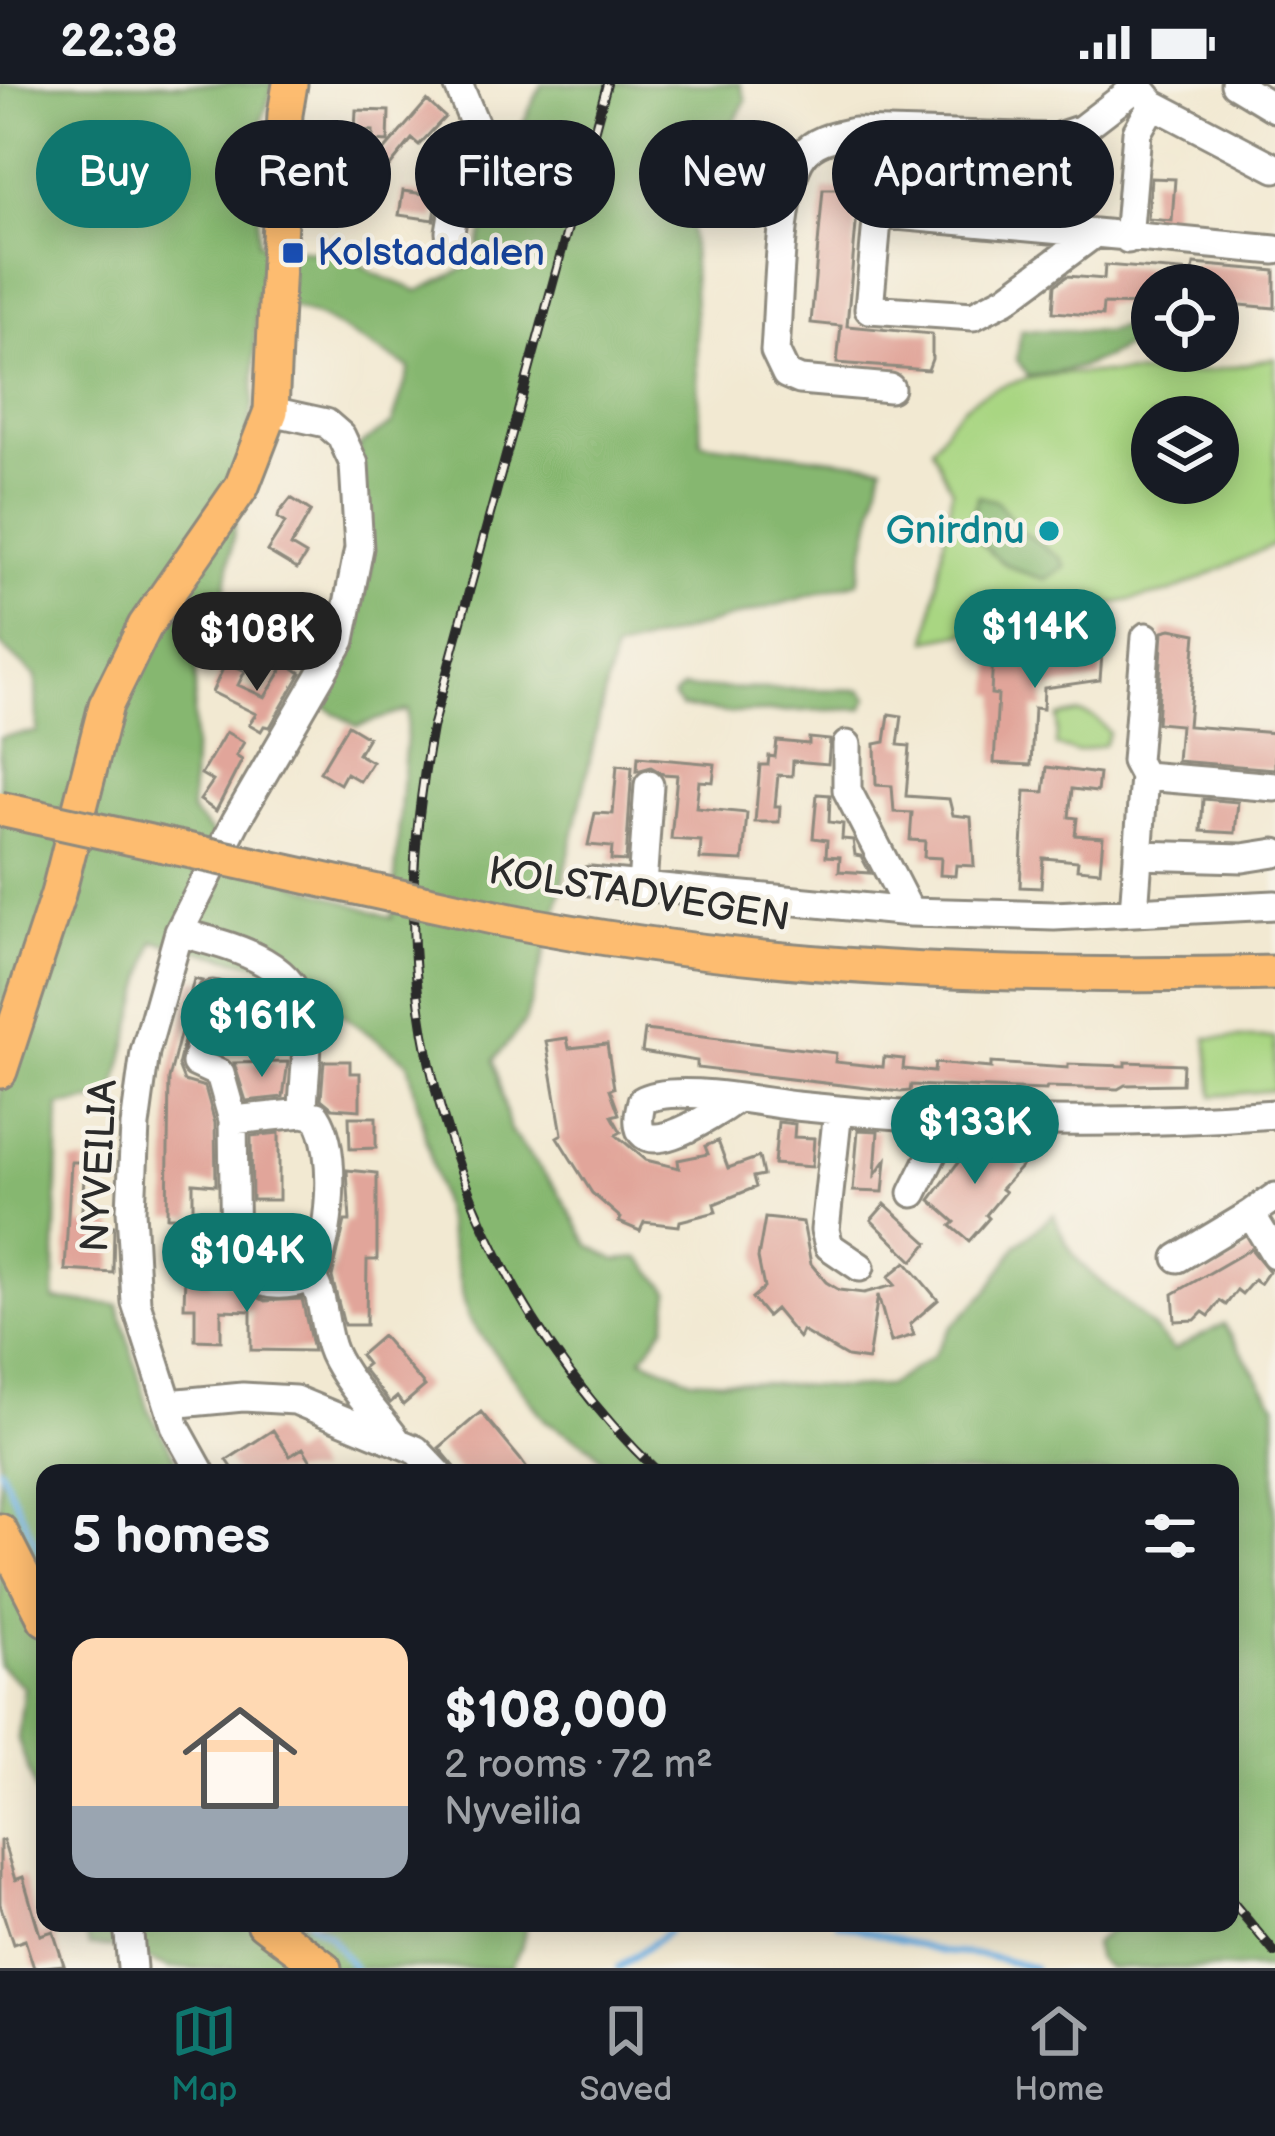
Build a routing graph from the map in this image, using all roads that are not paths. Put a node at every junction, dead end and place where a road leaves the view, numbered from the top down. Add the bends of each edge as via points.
1 (290, 84) edge
2 (458, 84) edge
3 (1235, 84) edge
4 (1142, 90) edge
5 (1275, 108) edge
6 (1275, 168) edge
7 (450, 232) dead end
8 (1095, 233) junction
9 (1128, 239) junction
10 (1275, 250) edge
11 (890, 388) dead end
12 (271, 411) junction
13 (1146, 637) dead end
14 (847, 745) dead end
15 (1144, 776) junction
16 (649, 785) dead end
17 (1275, 787) edge
18 (0, 809) edge
19 (1275, 853) edge
20 (1138, 855) junction
21 (590, 880) dead end
22 (642, 886) junction
23 (1275, 905) edge
24 (910, 912) junction
25 (1134, 912) junction
26 (179, 932) junction
27 (1275, 974) edge
28 (305, 1017) junction
29 (0, 1071) edge
30 (736, 1099) dead end
31 (838, 1110) junction
32 (303, 1113) junction
33 (1275, 1114) edge
34 (232, 1120) junction
35 (949, 1120) junction
36 (913, 1193) dead end
37 (1275, 1197) edge
38 (1250, 1214) junction
39 (1275, 1254) edge
40 (1178, 1258) dead end
41 (860, 1267) dead end
42 (312, 1278) junction
43 (169, 1404) junction
44 (398, 1442) junction
45 (196, 1464) edge
46 (429, 1464) edge
47 (0, 1531) edge
48 (36, 1601) edge
49 (129, 1932) edge
50 (276, 1932) edge
51 (132, 1968) edge
52 (325, 1968) edge

1 - 12 main road
2 - 7 street via 478,131
3 - 5 street
4 - 6 street
4 - 9 street
4 - 11 street via 1055,138 854,132 805,152 789,182 775,351 786,374 800,380
8 - 8 street via 885,214 877,221 869,309 973,316
8 - 9 street
9 - 10 street
12 - 26 street, NYVEILIA via 326,423 341,436 354,464 359,548 341,640
12 - 29 main road via 242,486 145,626 106,705 58,894
13 - 15 street via 1136,761
14 - 24 street via 848,790
15 - 17 street
15 - 20 street
16 - 22 street
18 - 27 main road, KOLSTADVEGEN, bridge via 664,948 892,970
19 - 20 street
20 - 25 street
21 - 22 street
22 - 24 street
23 - 25 street
24 - 25 street
26 - 28 street via 255,954 292,985
26 - 43 street, NYVEILIA via 145,1052 131,1210 136,1303
28 - 32 street
28 - 34 street via 214,994 196,1063 220,1074
30 - 31 street
31 - 35 street
31 - 41 street via 825,1230 829,1246
32 - 34 street
32 - 42 street via 326,1131 328,1234
33 - 35 street
34 - 42 street via 235,1260 256,1282
35 - 36 street
37 - 38 street
38 - 39 street
38 - 40 street
42 - 44 street via 335,1357
43 - 44 street via 295,1400
43 - 45 street, NYVEILIA
44 - 46 street
47 - 48 main road
49 - 51 street
50 - 52 main road

